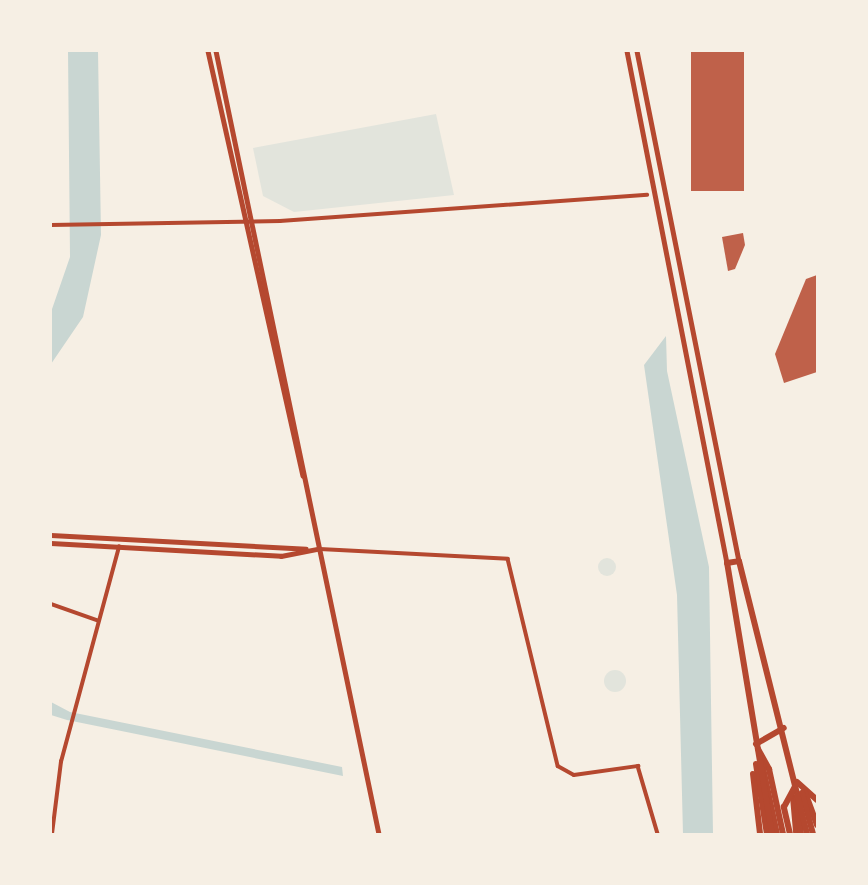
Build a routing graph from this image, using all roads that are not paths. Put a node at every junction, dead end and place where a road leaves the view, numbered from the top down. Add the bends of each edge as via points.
1 (208, 51) edge
2 (216, 51) edge
3 (627, 51) edge
4 (637, 51) edge
5 (647, 195) dead end
6 (254, 222) junction
7 (244, 223) junction
8 (51, 225) edge
9 (303, 477) junction
10 (51, 535) edge
11 (51, 543) edge
12 (119, 547) junction
13 (318, 549) junction
14 (739, 561) junction
15 (727, 563) junction
16 (51, 604) edge
17 (97, 620) junction
18 (784, 728) junction
19 (756, 744) junction
20 (797, 782) junction
21 (817, 798) edge
22 (817, 825) edge
23 (52, 834) edge
24 (379, 834) edge
25 (658, 834) edge
26 (760, 834) edge
27 (767, 834) edge
28 (778, 834) edge
29 (790, 834) edge
30 (798, 834) edge
31 (807, 834) edge
32 (813, 834) edge

1 - 7 main road
2 - 6 main road
3 - 15 main road
4 - 14 main road
5 - 6 street
6 - 7 street
6 - 9 main road
7 - 8 street
7 - 9 main road
9 - 13 main road
10 - 13 main road
11 - 12 main road
12 - 13 main road via 281,556
12 - 17 street
13 - 24 main road
13 - 25 street via 508,559 558,766 574,775 638,766
14 - 15 highway
14 - 18 highway
15 - 19 highway
16 - 17 street
17 - 23 street
18 - 19 highway
18 - 20 highway
19 - 26 highway via 752,784
19 - 27 highway
19 - 28 highway
20 - 21 highway
20 - 22 highway via 813,803
20 - 29 highway via 785,807
20 - 30 highway via 790,806
20 - 31 highway
20 - 32 highway

